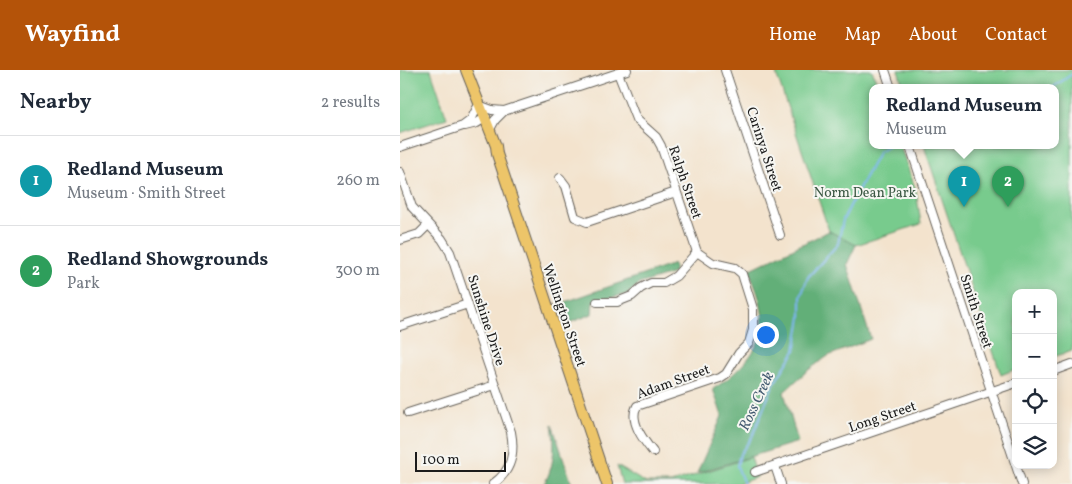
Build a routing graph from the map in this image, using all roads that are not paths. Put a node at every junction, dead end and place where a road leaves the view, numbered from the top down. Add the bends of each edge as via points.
1 (627, 70) edge
2 (725, 70) edge
3 (885, 70) edge
4 (618, 73) junction
5 (467, 74) edge
6 (890, 84) edge
7 (479, 107) junction
8 (504, 111) junction
9 (484, 119) junction
10 (463, 126) junction
11 (490, 130) junction
12 (400, 147) edge
13 (911, 149) edge
14 (497, 154) junction
15 (400, 172) edge
16 (560, 178) dead end
17 (676, 192) junction
18 (428, 226) junction
19 (780, 235) dead end
20 (400, 240) edge
21 (697, 252) junction
22 (598, 302) dead end
23 (468, 304) junction
24 (400, 326) edge
25 (1072, 364) edge
26 (1057, 370) edge
27 (1012, 384) edge
28 (495, 385) junction
29 (991, 392) junction
30 (408, 413) dead end
31 (653, 452) dead end
32 (775, 466) junction
33 (755, 472) dead end
34 (493, 484) edge
35 (608, 484) edge
36 (781, 484) edge
37 (1022, 484) edge

1 - 4 street
2 - 19 street, Carinya Street
3 - 6 street
4 - 8 street
4 - 17 street, Ralph Street via 636,119 661,146
5 - 7 main road, Wellington Street
7 - 8 street
7 - 9 main road, Wellington Street
7 - 10 street
8 - 11 street
9 - 10 street
9 - 11 main road, Wellington Street
9 - 14 main road, Wellington Street via 492,148
10 - 12 street
11 - 14 main road, Wellington Street
13 - 29 street, Smith Street
14 - 35 main road, Wellington Street
15 - 18 street, Sunshine Drive via 412,207
16 - 17 street via 566,186 576,217 587,222
17 - 21 street, Ralph Street
18 - 20 street via 419,234
18 - 23 street, Sunshine Drive via 450,252
21 - 22 street via 676,276 664,283 641,288 617,302
21 - 31 street, Adam Street via 713,263 735,268 742,274 754,309 753,330 749,343 726,374 637,406 634,415 641,437
23 - 24 street
23 - 28 street, Sunshine Drive
25 - 26 street
27 - 29 street, Long Street
28 - 30 street
28 - 34 street, Sunshine Drive via 514,447 509,467
29 - 32 street, Long Street
29 - 37 street, Smith Street
32 - 33 street, Long Street
32 - 36 street

